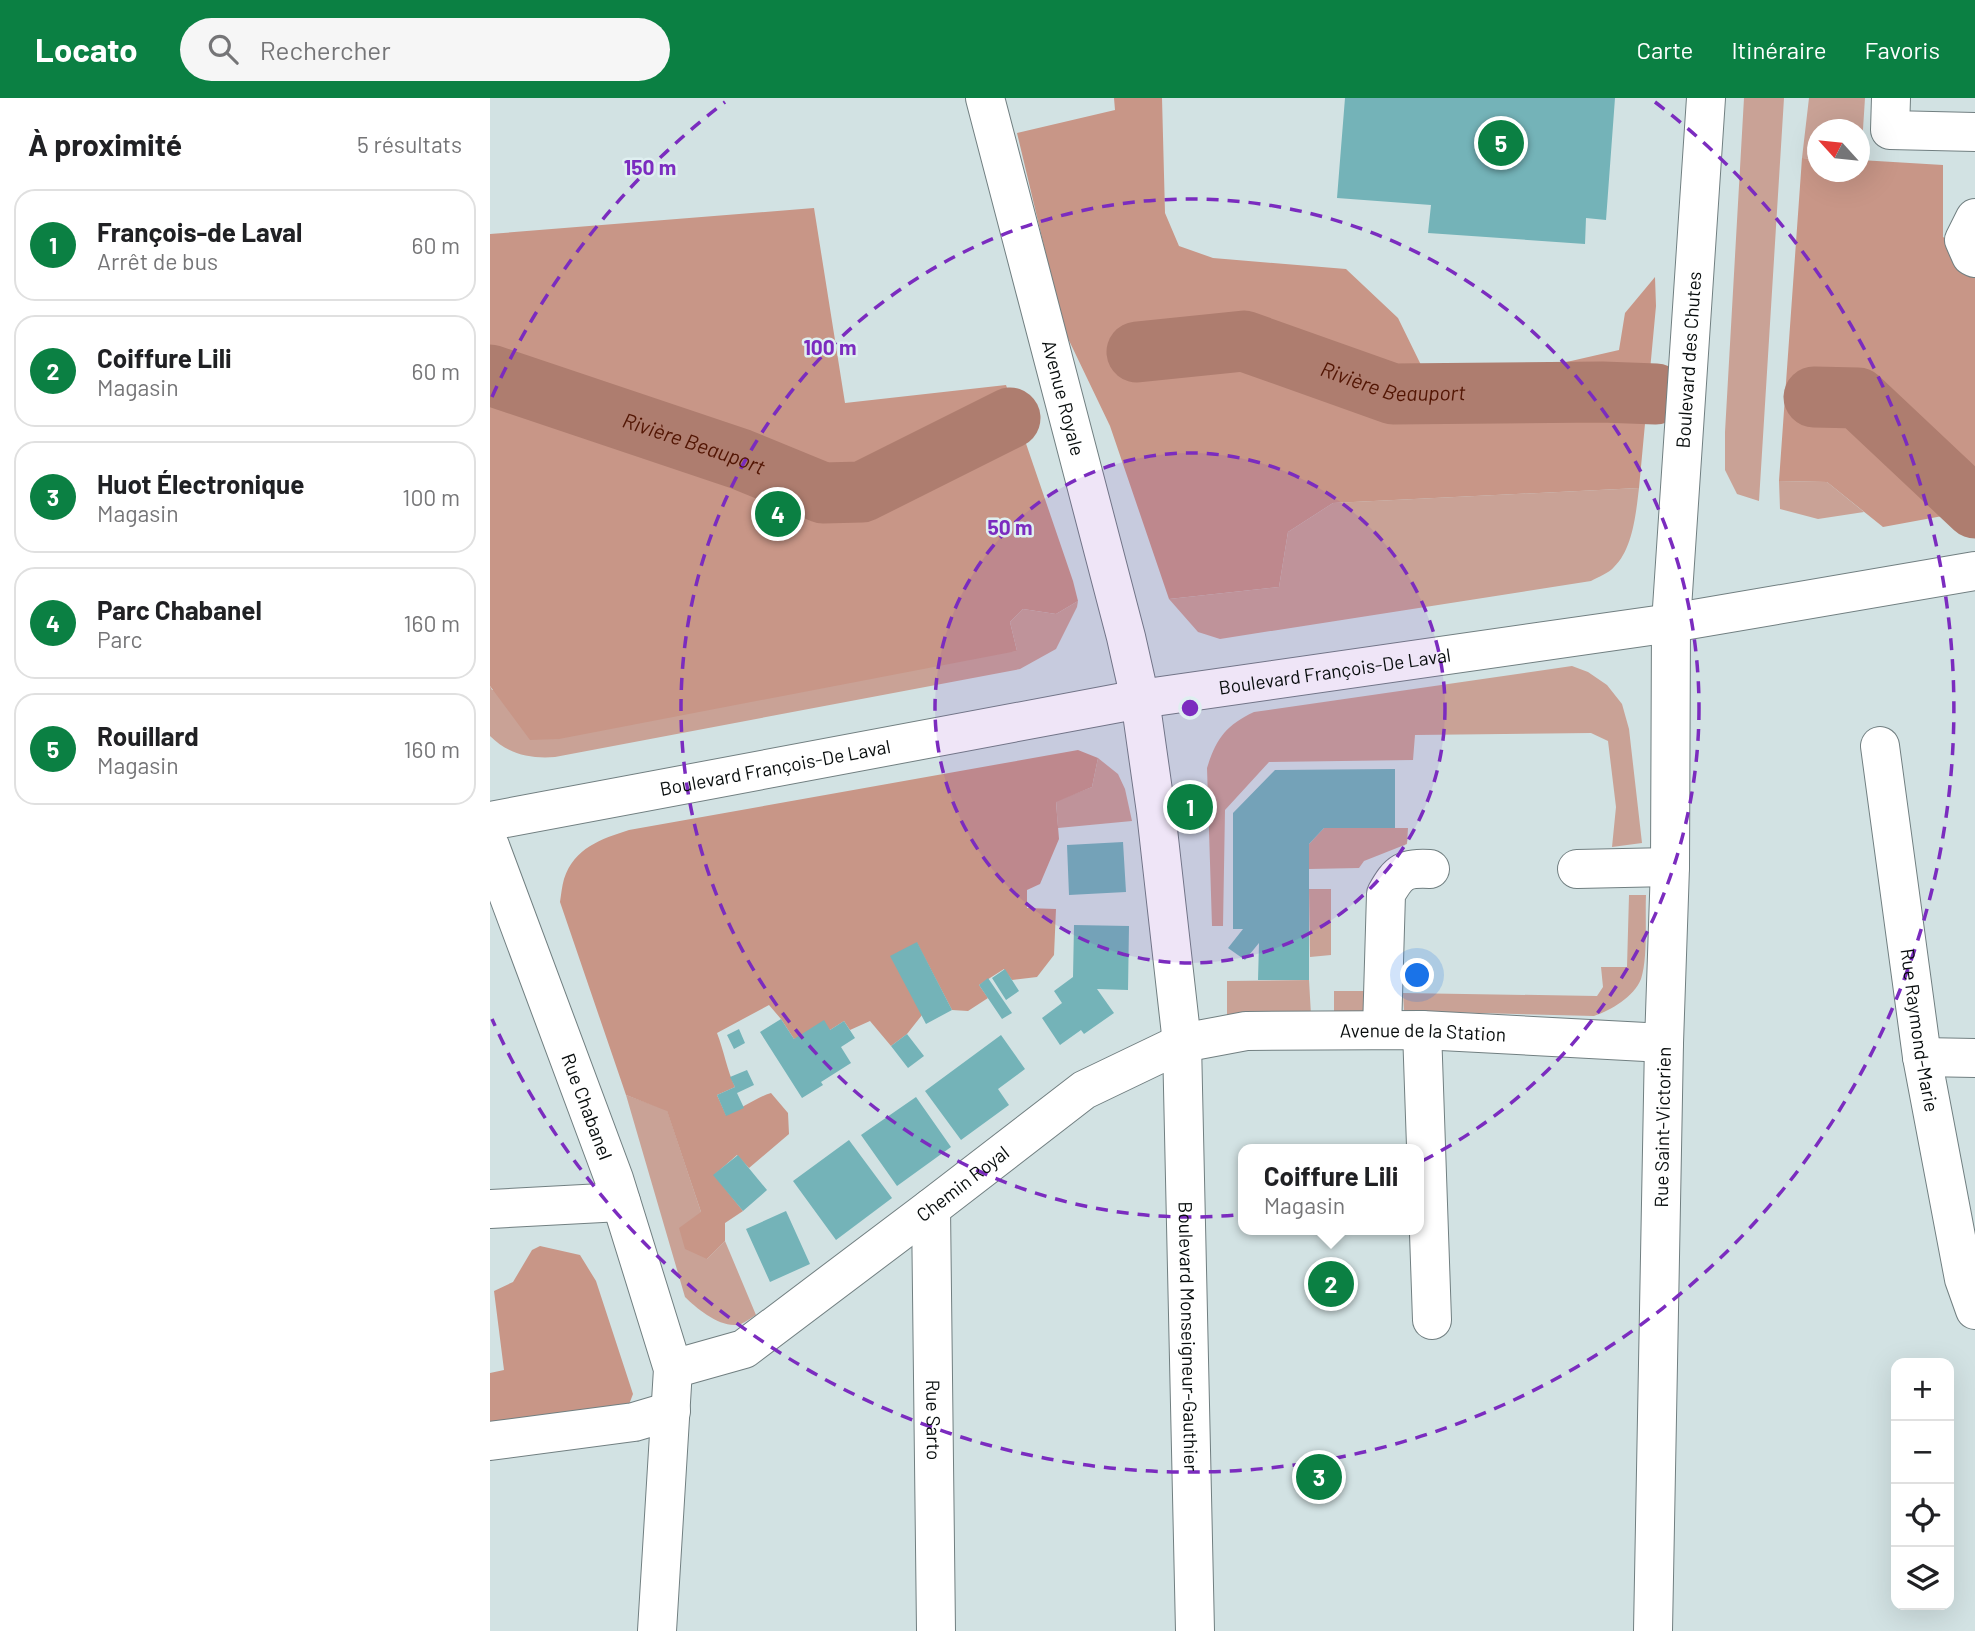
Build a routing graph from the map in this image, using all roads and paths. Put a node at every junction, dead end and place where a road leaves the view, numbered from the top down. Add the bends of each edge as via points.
1 (985, 98) edge
2 (1706, 98) edge
3 (1891, 98) edge
4 (1975, 132) edge
5 (1975, 218) edge
6 (1975, 258) edge
7 (1975, 571) edge
8 (1671, 623) junction
9 (1140, 699) junction
10 (1880, 746) dead end
11 (490, 821) edge
12 (490, 846) edge
13 (1670, 867) junction
14 (1430, 869) dead end
15 (1577, 869) dead end
16 (1382, 1030) junction
17 (1422, 1030) junction
18 (1664, 1042) junction
19 (1182, 1043) junction
20 (1922, 1057) junction
21 (1975, 1058) edge
22 (621, 1202) junction
23 (490, 1209) edge
24 (931, 1209) junction
25 (1975, 1310) edge
26 (1432, 1320) dead end
27 (673, 1369) junction
28 (671, 1411) junction
29 (490, 1441) edge
30 (657, 1631) edge
31 (936, 1631) edge
32 (1195, 1631) edge
33 (1653, 1631) edge

1 - 9 street, Avenue Royale
2 - 8 street, Boulevard des Chutes
3 - 4 street via 1890,130
5 - 6 street via 1964,240
7 - 8 street, Boulevard François-De Laval
8 - 9 street, Boulevard François-De Laval
8 - 13 street, Rue Saint-Victorien
9 - 11 street, Boulevard François-De Laval
9 - 19 street
10 - 20 street, Rue Raymond-Marie
12 - 22 street, Rue Chabanel
13 - 15 street
13 - 18 street, Rue Saint-Victorien
14 - 16 street via 1412,868 1396,877 1386,894
16 - 17 street, Avenue de la Station
16 - 19 street, Avenue de la Station via 1246,1031
17 - 18 street, Avenue de la Station
17 - 26 street
18 - 33 street, Rue Saint-Victorien
19 - 24 street, Chemin Royal via 1084,1090
19 - 32 street, Boulevard Monseigneur-Gauthier
20 - 21 street
20 - 25 street, Rue Raymond-Marie via 1964,1279
22 - 23 street
22 - 27 street, Rue Chabanel
24 - 27 street, Chemin Royal via 744,1349
24 - 31 street, Rue Sarto
27 - 28 street
28 - 29 street via 634,1422
28 - 30 street

